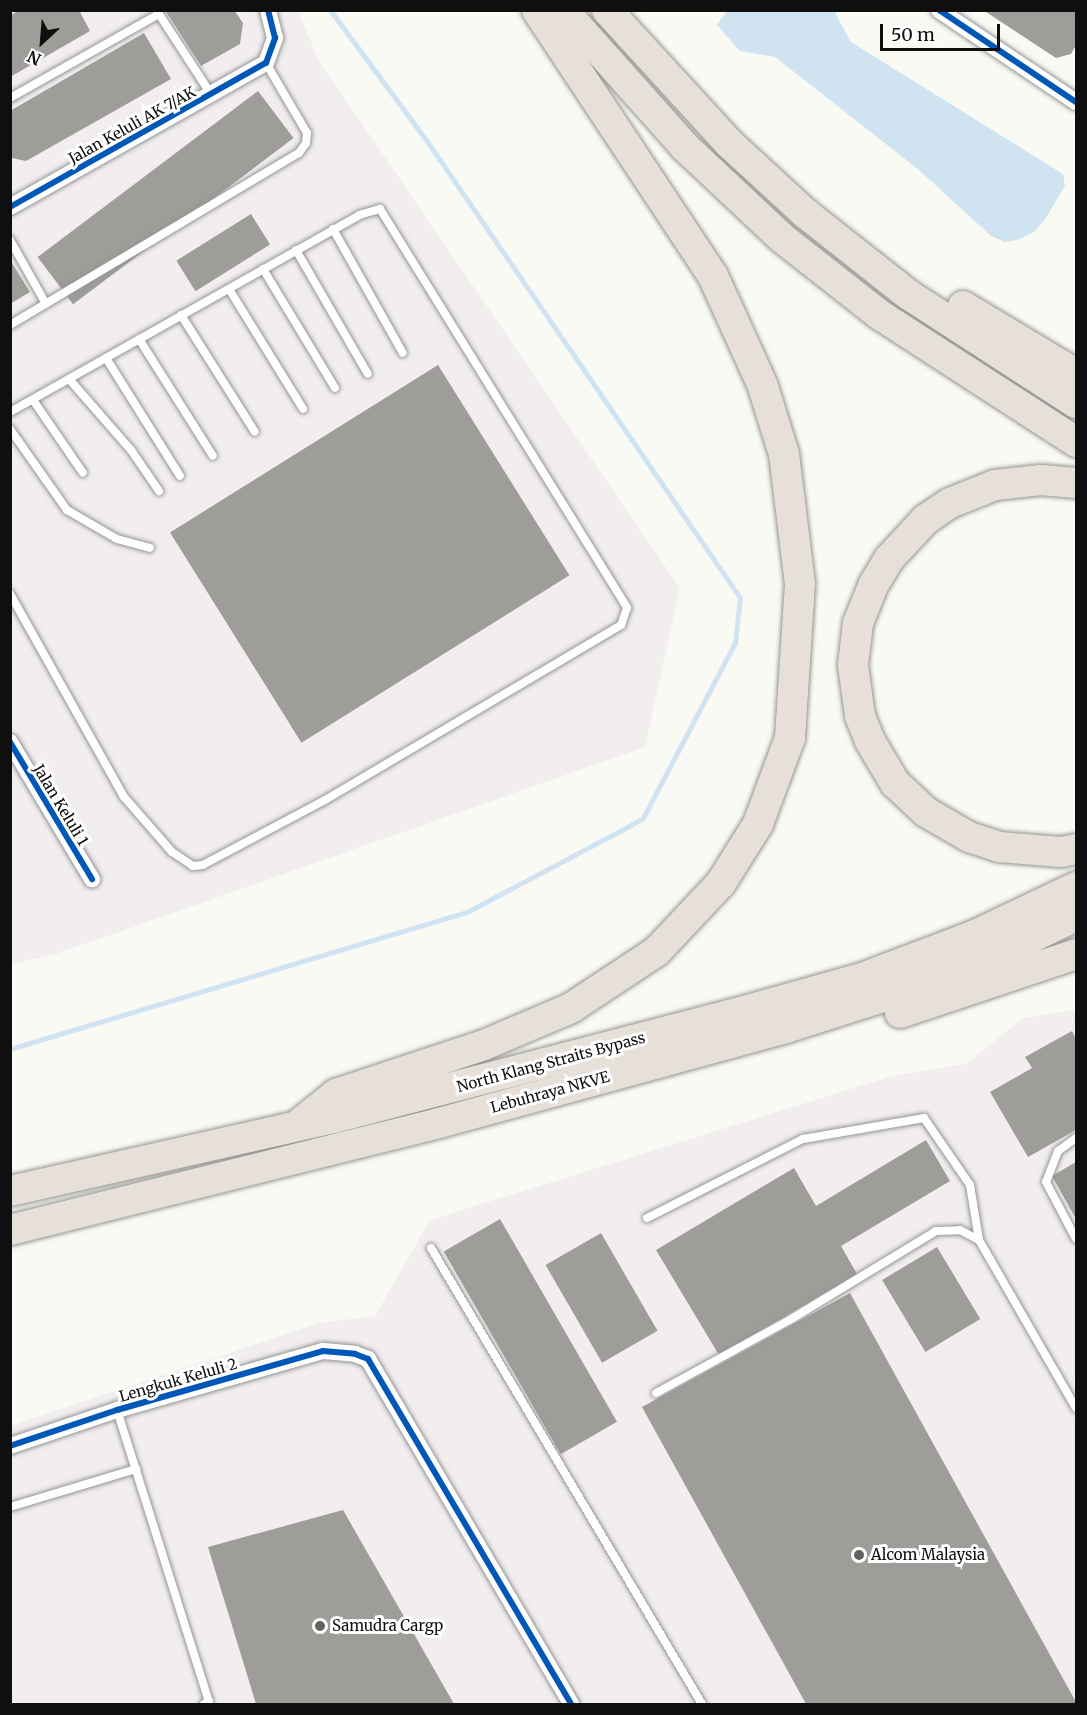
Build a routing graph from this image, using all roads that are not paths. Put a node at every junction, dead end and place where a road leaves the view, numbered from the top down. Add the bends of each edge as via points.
1 (268, 10) edge
2 (537, 10) edge
3 (563, 10) edge
4 (607, 10) edge
5 (939, 10) edge
6 (158, 12) edge
7 (266, 63) junction
8 (211, 94) junction
9 (10, 98) edge
10 (1077, 102) edge
11 (10, 207) edge
12 (805, 213) junction
13 (333, 229) junction
14 (10, 240) edge
15 (296, 250) junction
16 (263, 269) junction
17 (229, 289) junction
18 (46, 303) junction
19 (181, 315) junction
20 (10, 325) edge
21 (139, 339) junction
22 (403, 353) dead end
23 (106, 358) junction
24 (368, 374) dead end
25 (1077, 374) edge
26 (69, 379) junction
27 (335, 388) dead end
28 (33, 399) junction
29 (1077, 403) edge
30 (303, 409) dead end
31 (10, 412) edge
32 (10, 429) edge
33 (255, 432) dead end
34 (1077, 442) edge
35 (213, 456) dead end
36 (83, 473) dead end
37 (180, 476) dead end
38 (1077, 483) edge
39 (159, 491) dead end
40 (150, 548) dead end
41 (10, 594) edge
42 (10, 742) edge
43 (1077, 849) edge
44 (92, 879) dead end
45 (1077, 887) edge
46 (1077, 916) edge
47 (1077, 954) edge
48 (1077, 967) edge
49 (944, 998) junction
50 (439, 1123) junction
51 (298, 1124) junction
52 (1077, 1138) edge
53 (10, 1191) edge
54 (647, 1218) dead end
55 (10, 1230) edge
56 (1077, 1239) edge
57 (979, 1240) junction
58 (431, 1248) dead end
59 (656, 1393) dead end
60 (1077, 1408) edge
61 (117, 1410) junction
62 (10, 1446) edge
63 (136, 1469) junction
64 (10, 1507) edge
65 (204, 1704) edge
66 (571, 1704) edge
67 (702, 1704) edge

1 - 7 street via 275,38
2 - 51 highway via 713,276 762,384 784,454 800,584 790,738 758,824 721,883 657,951 571,1008 484,1045 336,1094
3 - 34 highway via 684,146 782,238 879,315
4 - 12 highway via 722,136
5 - 10 street
6 - 8 lane
6 - 9 lane
7 - 8 street, Jalan Keluli AK 7/AK
7 - 18 lane via 307,132 306,143 298,153
8 - 11 street, Jalan Keluli AK 7/AK
12 - 25 highway
12 - 29 highway via 909,295
13 - 15 lane
13 - 22 lane
13 - 41 lane via 359,214 380,209 627,608 621,625 325,800 203,866 193,866 172,852 124,797
14 - 18 lane
15 - 16 lane
15 - 24 lane
16 - 17 lane
16 - 27 lane
17 - 19 lane
17 - 30 lane
18 - 20 lane
19 - 21 lane
19 - 33 lane
21 - 23 lane
21 - 35 lane
23 - 26 lane
23 - 37 lane
26 - 28 lane
26 - 39 lane via 130,450
28 - 31 lane
28 - 36 lane
32 - 40 lane via 67,510 117,539
38 - 43 highway via 1041,480 996,485 950,503 926,519 889,560 873,586 858,623 853,665 860,716 870,741 895,783 926,812 969,837 999,847 1061,852
42 - 44 street, Jalan Keluli 1
45 - 51 highway, North Klang Straits Bypass via 975,935 862,978 708,1021
46 - 50 highway, Lebuhraya NKVE via 998,954 846,1011
47 - 49 highway
48 - 49 highway
49 - 50 highway via 876,1022 660,1083
50 - 55 highway, Lebuhraya NKVE
51 - 53 highway, North Klang Straits Bypass
52 - 56 lane via 1058,1151 1046,1182
54 - 57 lane via 803,1139 924,1118 970,1185
57 - 59 lane via 960,1230 936,1231 793,1318
57 - 60 lane
58 - 67 lane
61 - 62 street, Lengkuk Keluli 2
61 - 63 lane
61 - 66 street, Lengkuk Keluli 2 via 323,1351 355,1354 378,1370
63 - 64 lane
63 - 65 lane via 209,1701

